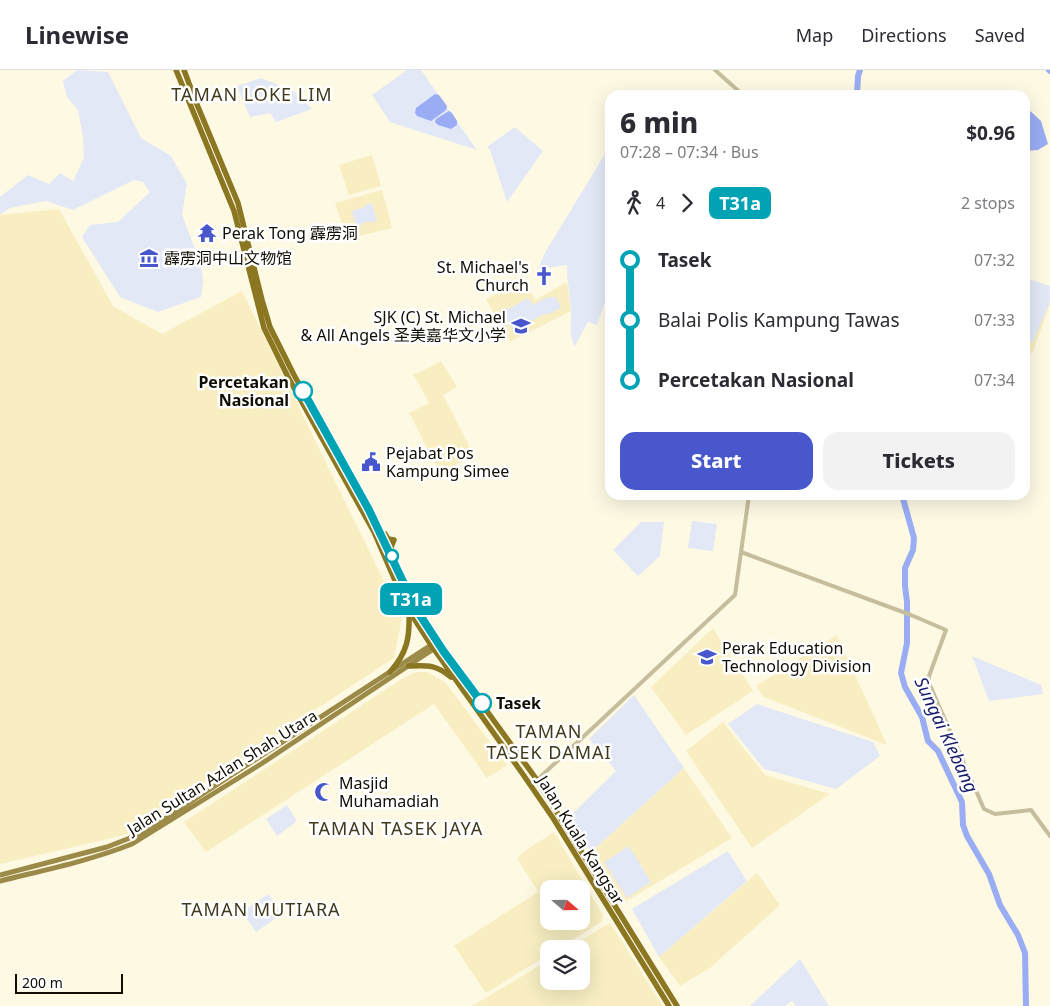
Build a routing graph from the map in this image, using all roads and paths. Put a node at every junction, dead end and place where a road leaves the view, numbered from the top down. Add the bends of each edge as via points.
1 (176, 70) edge
2 (184, 70) edge
3 (716, 70) edge
4 (738, 90) edge
5 (748, 500) edge
6 (370, 519) junction
7 (387, 544) junction
8 (742, 552) junction
9 (392, 555) junction
10 (398, 586) junction
11 (409, 612) junction
12 (439, 644) junction
13 (432, 647) junction
14 (409, 666) junction
15 (390, 672) junction
16 (455, 679) junction
17 (493, 719) junction
18 (265, 752) junction
19 (514, 762) junction
20 (260, 764) junction
21 (528, 766) junction
22 (241, 768) junction
23 (522, 772) junction
24 (537, 780) junction
25 (561, 831) junction
26 (1050, 836) edge
27 (0, 875) edge
28 (0, 881) edge
29 (669, 1006) edge
30 (677, 1006) edge

1 - 6 highway, Jalan Kuala Kangsar via 234,211 264,328 288,377
2 - 6 highway, Jalan Kuala Kangsar via 238,203 270,327
3 - 4 street
5 - 8 street
6 - 7 highway, Jalan Kuala Kangsar
6 - 9 highway via 380,525 388,539 394,540
6 - 10 highway, Jalan Kuala Kangsar
7 - 9 highway, Jalan Kuala Kangsar
7 - 10 highway via 385,550
8 - 24 street via 734,597
8 - 26 street via 946,630 928,676 929,683 984,809 995,814 1031,810
9 - 12 highway, Jalan Kuala Kangsar via 416,609
10 - 11 highway, Jalan Kuala Kangsar
11 - 13 highway, Jalan Kuala Kangsar
11 - 15 highway via 410,628 404,653
12 - 13 main road, Jalan Sultan Azlan Shah Utara
12 - 17 highway, Jalan Kuala Kangsar
13 - 14 main road, Jalan Sultan Azlan Shah Utara
13 - 15 main road, Jalan Sultan Azlan Shah Utara
13 - 16 highway, Jalan Kuala Kangsar
14 - 16 highway via 433,666
14 - 20 main road, Jalan Sultan Azlan Shah Utara
15 - 18 main road, Jalan Sultan Azlan Shah Utara
16 - 19 highway, Jalan Kuala Kangsar
17 - 19 highway via 513,751
17 - 21 highway, Jalan Kuala Kangsar
18 - 20 main road
18 - 22 main road, Jalan Sultan Azlan Shah Utara
19 - 21 highway
19 - 23 highway, Jalan Kuala Kangsar
20 - 22 main road via 256,762
20 - 28 main road, Jalan Sultan Azlan Shah Utara via 132,844
21 - 24 highway, Jalan Kuala Kangsar
22 - 27 main road, Jalan Sultan Azlan Shah Utara via 134,836 107,847
23 - 24 highway
23 - 25 highway, Jalan Kuala Kangsar
24 - 25 highway via 536,787
24 - 30 highway, Jalan Kuala Kangsar
25 - 29 highway, Jalan Kuala Kangsar

